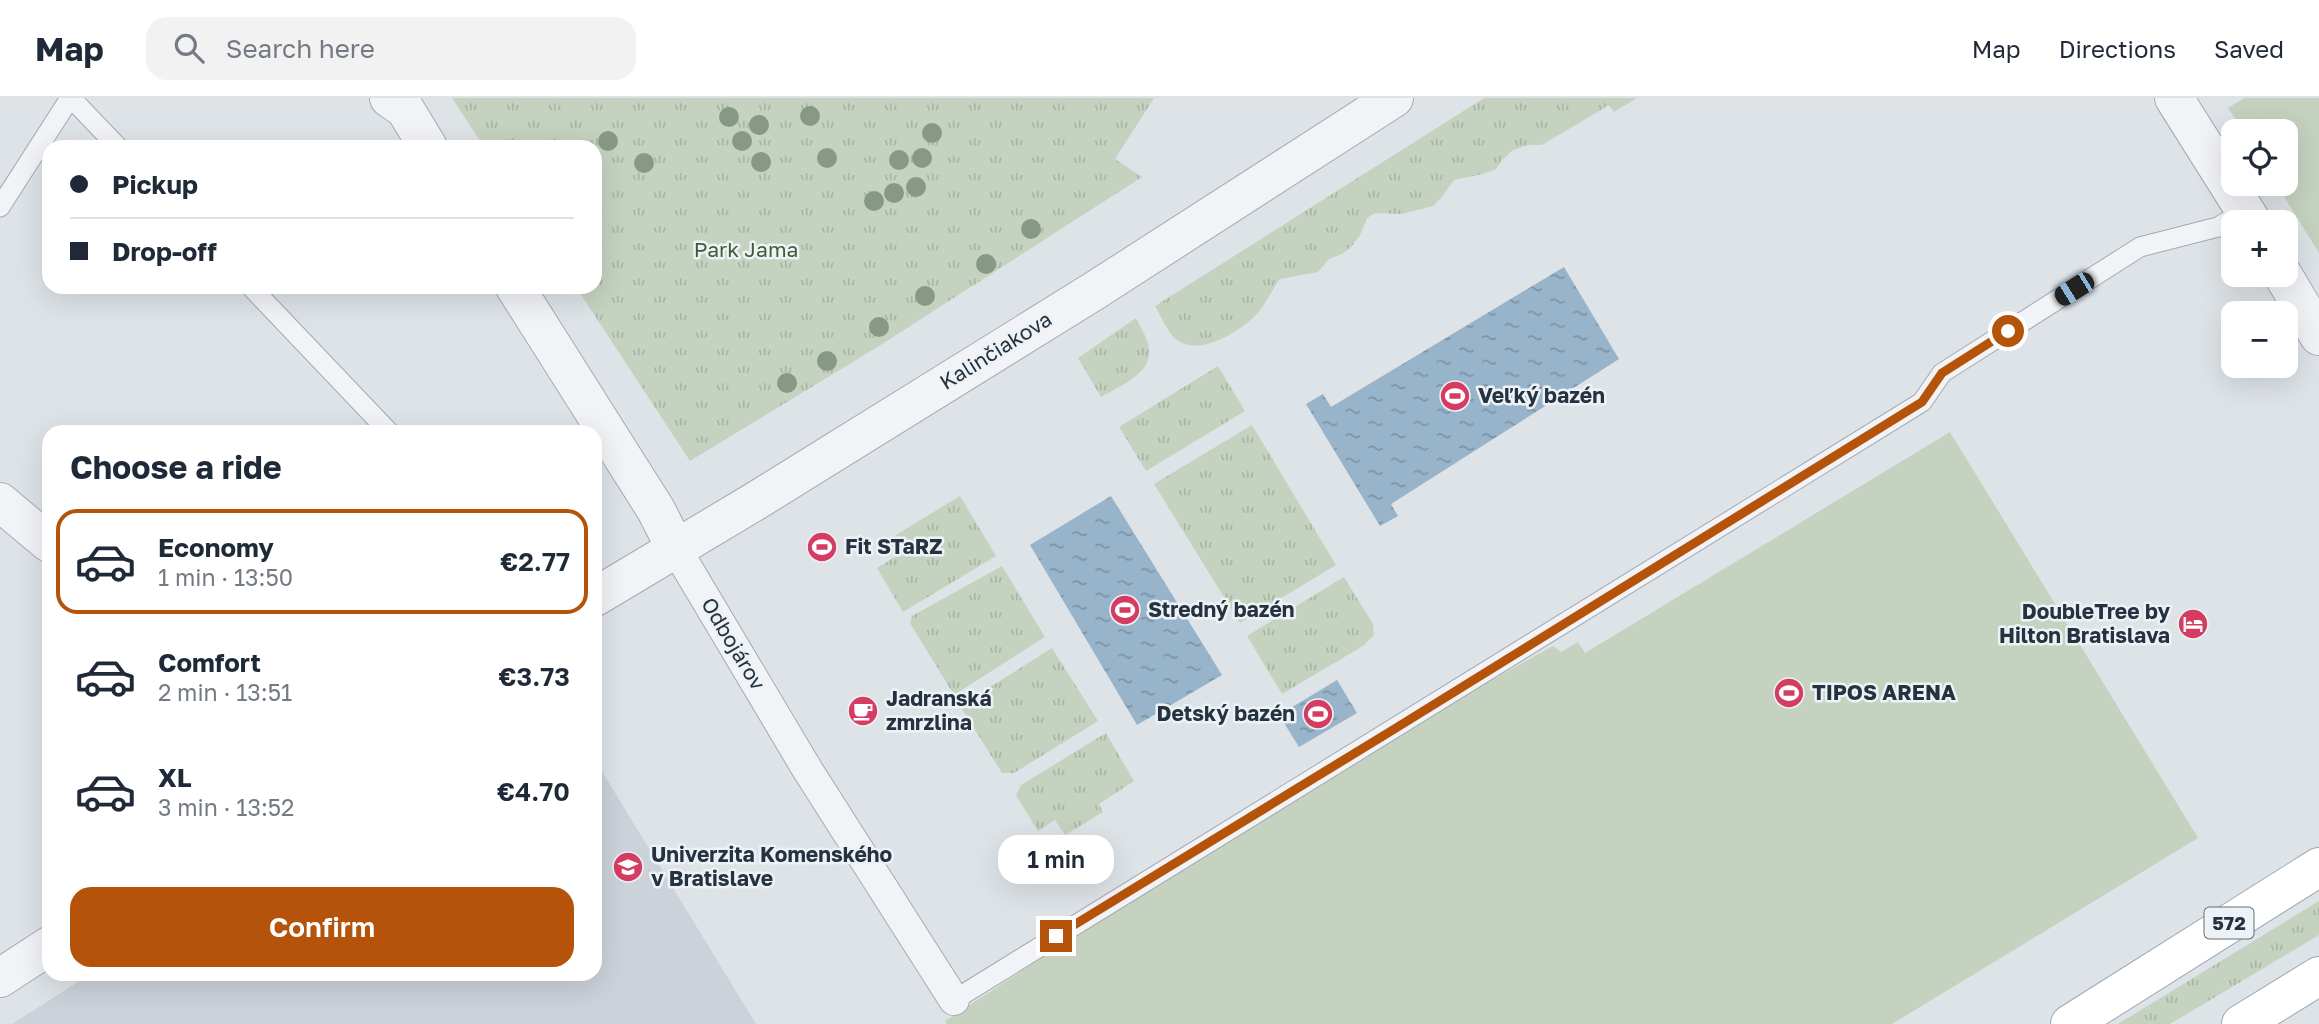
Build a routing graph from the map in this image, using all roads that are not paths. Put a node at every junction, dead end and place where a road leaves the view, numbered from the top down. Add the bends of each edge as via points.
1 (71, 98) edge
2 (389, 98) edge
3 (1394, 98) edge
4 (2174, 98) edge
5 (44, 140) edge
6 (111, 140) edge
7 (424, 140) edge
8 (42, 143) edge
9 (0, 207) edge
10 (2245, 210) edge
11 (2221, 226) edge
12 (2290, 287) edge
13 (258, 294) edge
14 (519, 294) edge
15 (2319, 336) edge
16 (382, 425) edge
17 (0, 502) edge
18 (42, 538) edge
19 (676, 549) junction
20 (602, 593) edge
21 (2319, 867) edge
22 (42, 951) edge
23 (2319, 976) edge
24 (0, 978) edge
25 (954, 1000) joint
26 (2070, 1024) edge
27 (2241, 1024) edge

1 - 5 lane
1 - 6 lane
2 - 7 street via 405,109
3 - 19 street, Kalinčiakova
4 - 10 street
8 - 9 lane
11 - 25 lane via 2140,247 1942,373 1922,402
12 - 15 street
13 - 16 lane
14 - 19 street, Odbojárov
17 - 18 street
19 - 20 street, Kalinčiakova
19 - 25 street, Odbojárov via 807,769
21 - 26 main road, 572
22 - 24 street
23 - 27 main road

